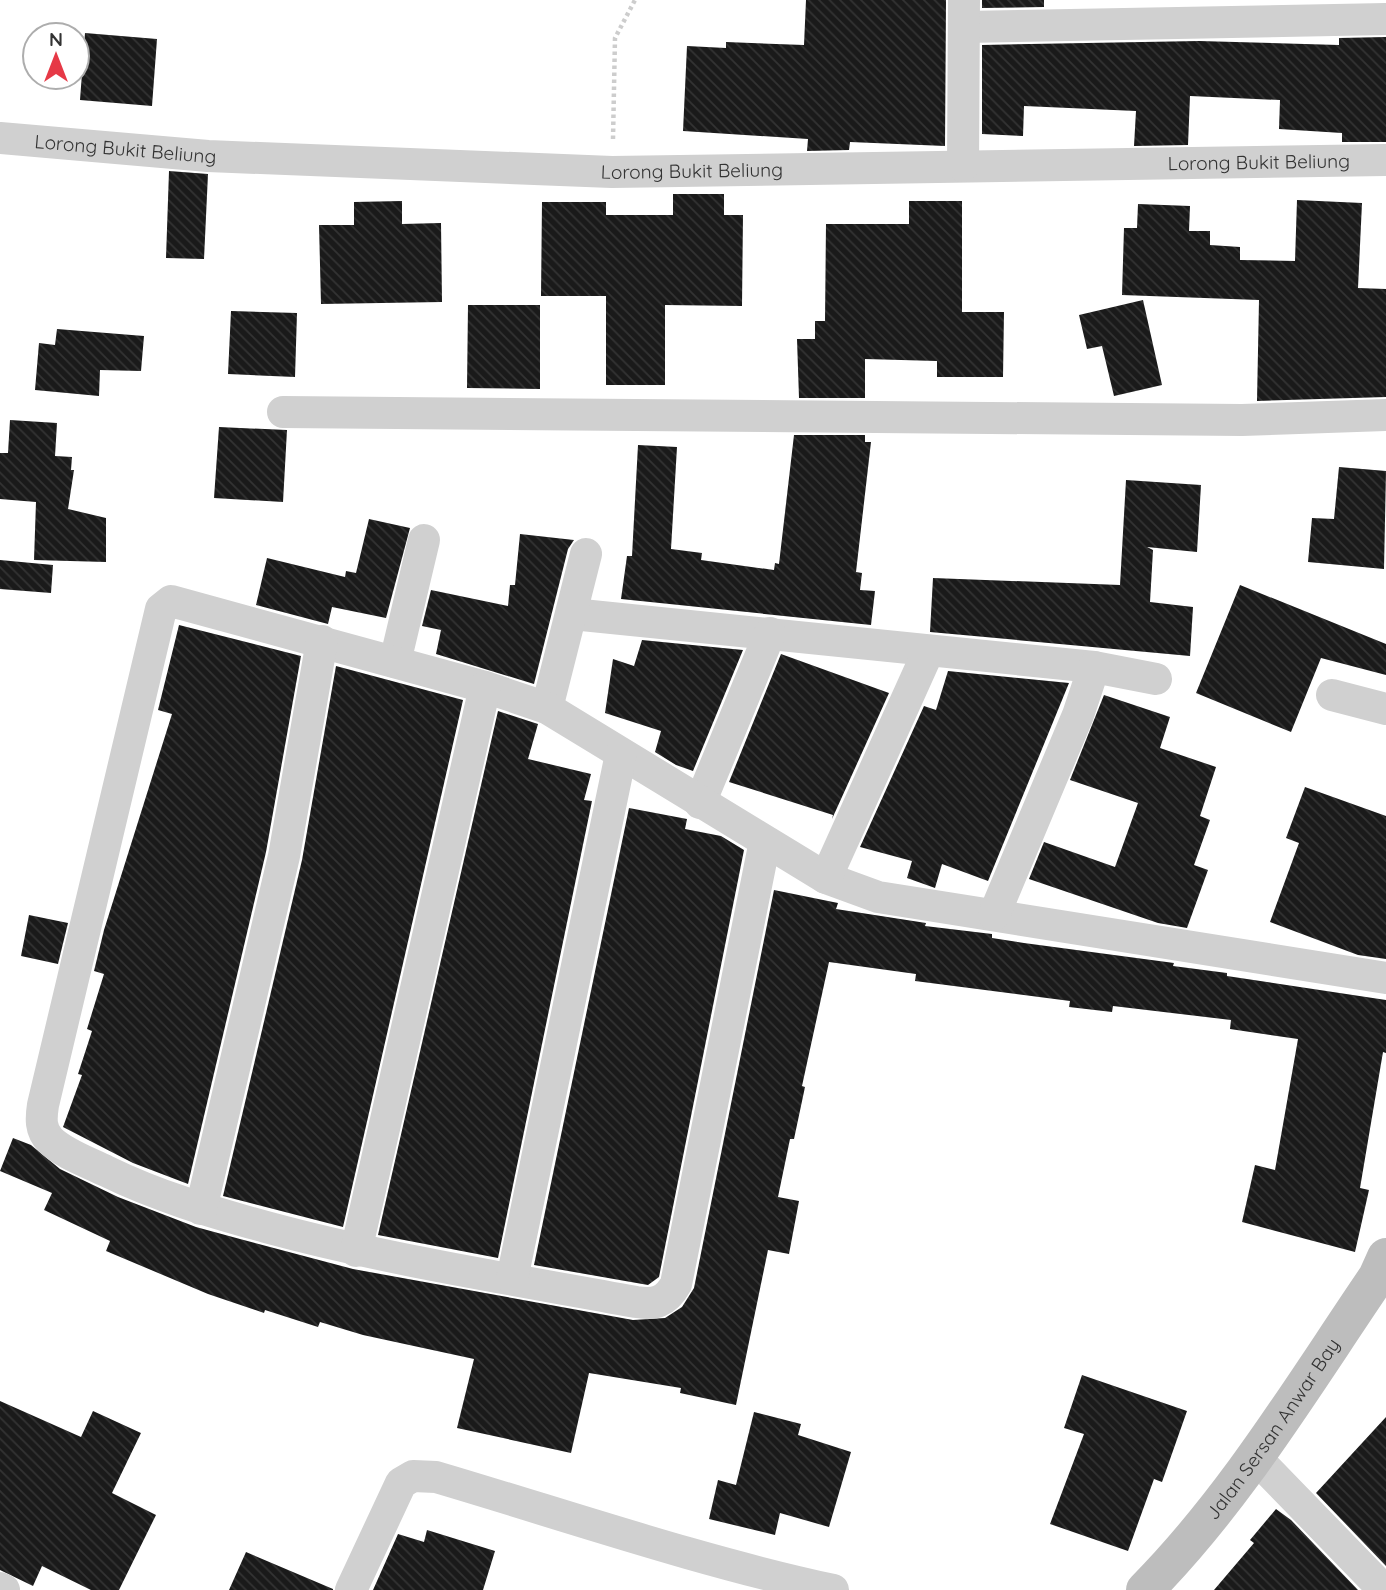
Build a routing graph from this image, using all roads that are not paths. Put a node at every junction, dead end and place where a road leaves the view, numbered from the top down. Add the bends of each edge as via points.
1 (964, 13) edge
2 (1386, 19) edge
3 (0, 138) edge
4 (1386, 160) edge
5 (963, 166) junction
6 (283, 412) dead end
7 (1386, 415) edge
8 (424, 540) dead end
9 (586, 554) dead end
10 (572, 614) junction
11 (770, 633) junction
12 (322, 641) junction
13 (928, 652) junction
14 (395, 662) junction
15 (1094, 667) junction
16 (1156, 679) dead end
17 (485, 687) junction
18 (1332, 695) dead end
19 (547, 708) junction
20 (1386, 709) edge
21 (621, 754) junction
22 (700, 803) junction
23 (765, 841) junction
24 (826, 878) junction
25 (994, 915) junction
26 (1386, 978) edge
27 (201, 1209) junction
28 (356, 1251) junction
29 (1386, 1257) edge
30 (512, 1279) junction
31 (1255, 1457) junction
32 (351, 1590) edge
33 (833, 1590) edge
34 (1145, 1590) edge
35 (1384, 1590) edge

1 - 2 street
1 - 5 street
3 - 5 street, Lorong Bukit Beliung via 208,156 612,172
4 - 5 street, Lorong Bukit Beliung
6 - 7 street via 1241,420
8 - 14 street
9 - 10 street
10 - 11 street
10 - 19 street
11 - 13 street
11 - 22 street
12 - 14 street
12 - 27 street via 284,856
12 - 27 street via 181,602 163,605 43,1105 42,1126 51,1141 125,1181
13 - 15 street
13 - 24 street
14 - 17 street
15 - 16 street
15 - 25 street
17 - 19 street
17 - 28 street
18 - 20 street
19 - 21 street
21 - 22 street
21 - 30 street
22 - 23 street
23 - 24 street
23 - 30 street via 684,1252 671,1294 650,1304
24 - 25 street via 878,897
25 - 26 street
27 - 28 street
28 - 30 street
29 - 31 main road, Jalan Sersan Anwar Bay
31 - 34 main road, Jalan Sersan Anwar Bay via 1177,1558
31 - 35 street
32 - 33 street via 401,1483 417,1475 748,1572

